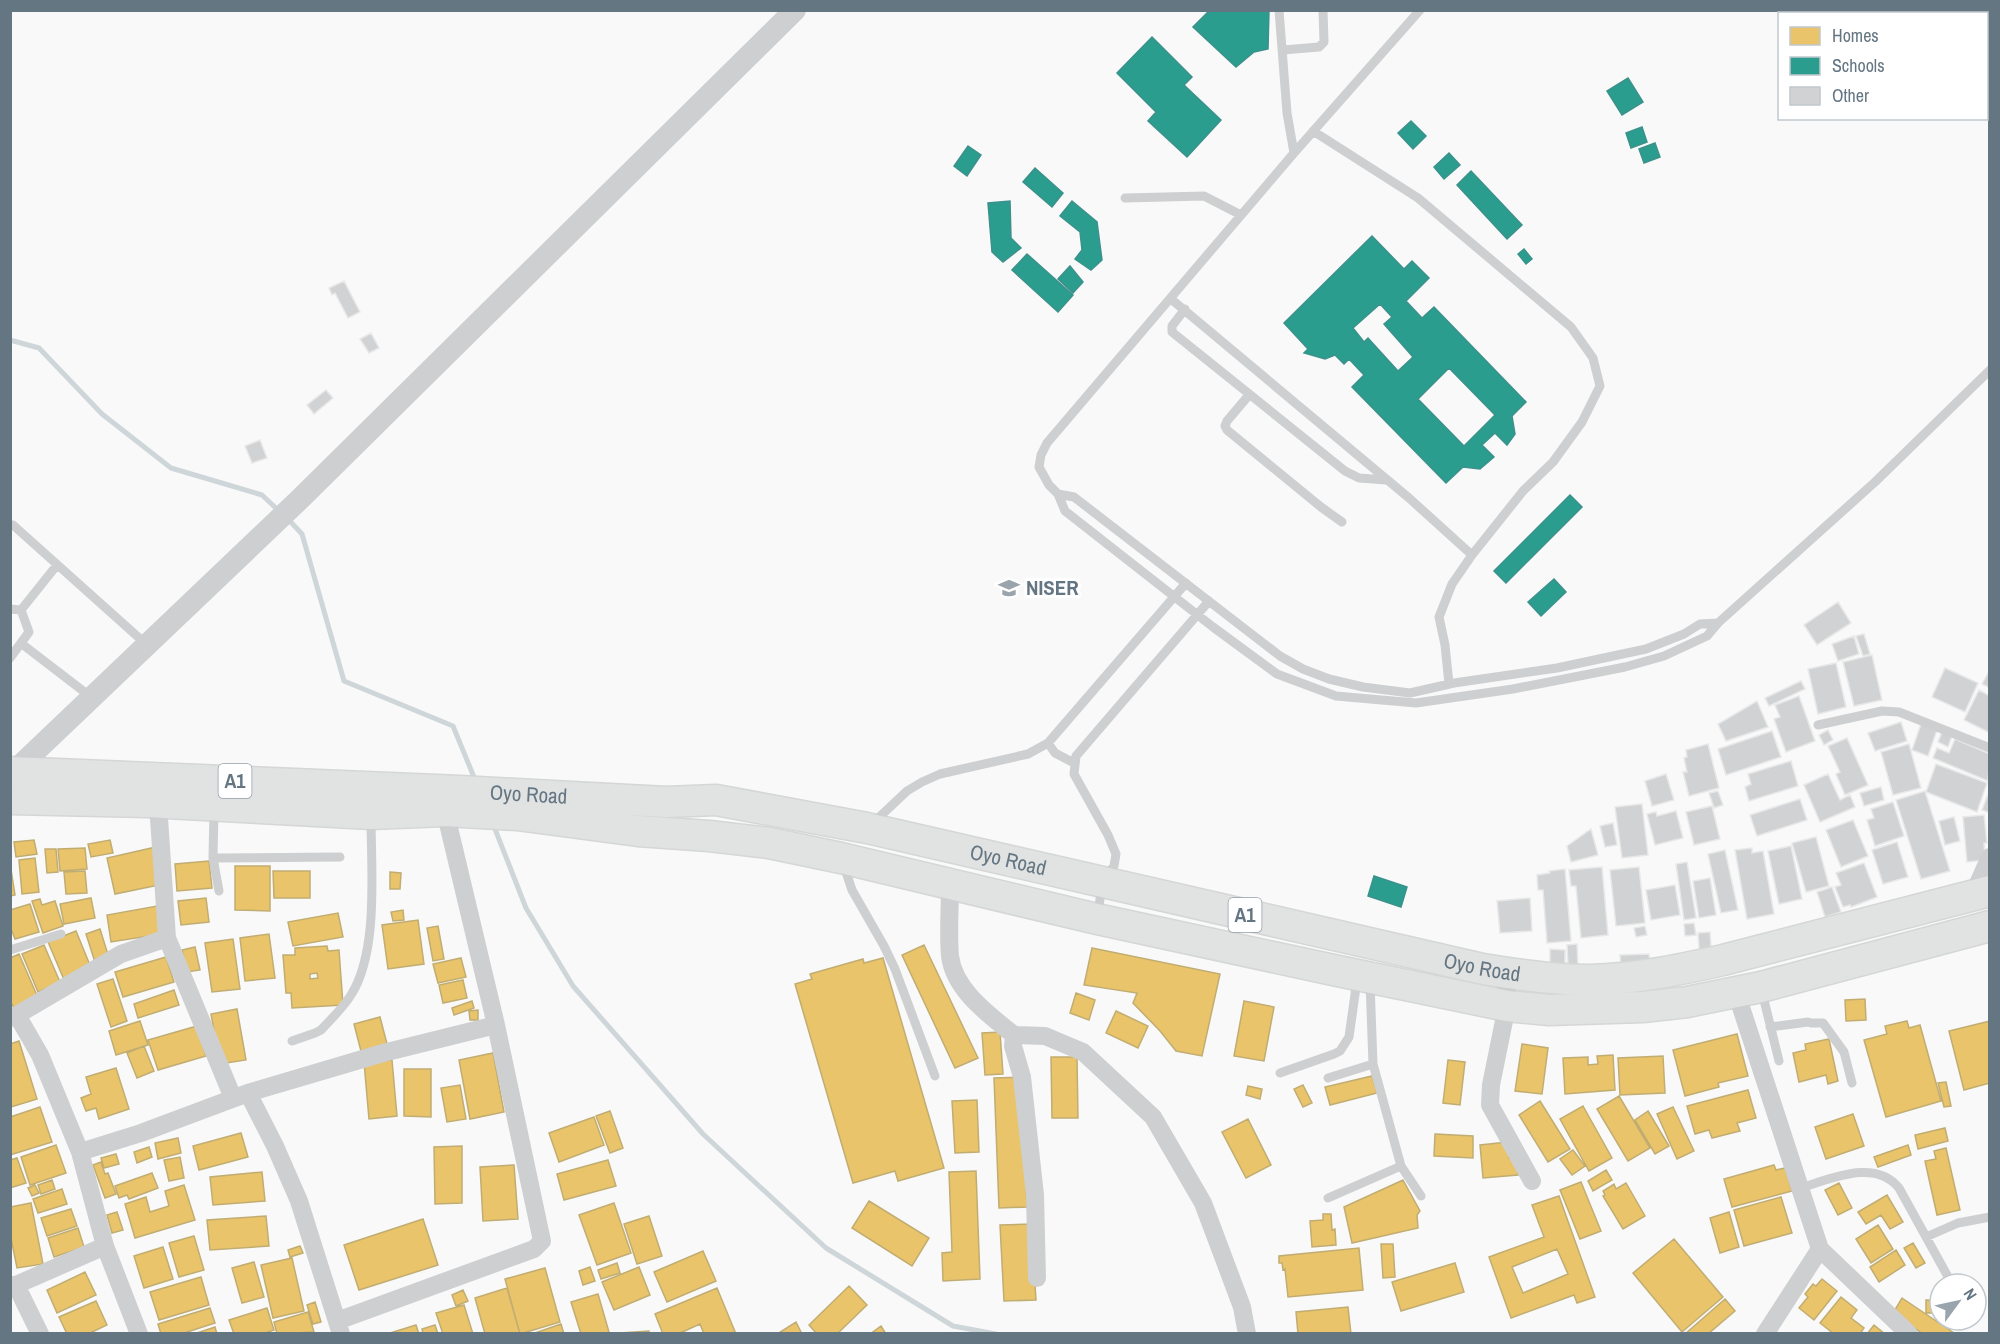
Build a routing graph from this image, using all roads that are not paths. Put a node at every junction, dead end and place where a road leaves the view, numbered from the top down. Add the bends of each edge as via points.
1 (795, 10) edge
2 (1279, 10) edge
3 (1323, 10) edge
4 (1415, 12) edge
5 (1283, 50) junction
6 (1313, 131) junction
7 (1294, 153) junction
8 (1125, 198) dead end
9 (1242, 215) junction
10 (1171, 299) junction
11 (1185, 309) junction
12 (1989, 370) edge
13 (1249, 395) junction
14 (1386, 480) junction
15 (1058, 494) junction
16 (1342, 522) dead end
17 (13, 525) dead end
18 (1472, 555) junction
19 (57, 565) junction
20 (1186, 583) junction
21 (1175, 597) junction
22 (1209, 601) junction
23 (10, 609) edge
24 (21, 610) junction
25 (1198, 615) junction
26 (1718, 623) junction
27 (22, 644) junction
28 (147, 645) junction
29 (10, 658) edge
30 (1449, 684) junction
31 (92, 698) junction
32 (1818, 725) dead end
33 (1048, 743) junction
34 (1989, 748) edge
35 (1074, 763) junction
36 (13, 785) edge
37 (158, 803) junction
38 (453, 805) junction
39 (214, 806) junction
40 (371, 814) junction
41 (867, 828) junction
42 (340, 857) dead end
43 (1989, 857) edge
44 (213, 858) junction
45 (841, 858) junction
46 (1102, 882) junction
47 (950, 885) junction
48 (219, 891) dead end
49 (1981, 893) edge
50 (1097, 919) junction
51 (1989, 926) edge
52 (61, 934) dead end
53 (168, 938) junction
54 (10, 950) edge
55 (1506, 973) junction
56 (1364, 976) junction
57 (1748, 989) junction
58 (1507, 1006) junction
59 (14, 1017) edge
60 (496, 1025) junction
61 (1770, 1027) junction
62 (1014, 1035) junction
63 (292, 1041) dead end
64 (1779, 1061) dead end
65 (1373, 1064) junction
66 (1280, 1073) dead end
67 (935, 1076) dead end
68 (1329, 1078) dead end
69 (1852, 1083) dead end
70 (240, 1095) junction
71 (80, 1152) junction
72 (1401, 1166) junction
73 (1532, 1181) dead end
74 (1800, 1188) junction
75 (1421, 1196) dead end
76 (1328, 1198) dead end
77 (1989, 1217) edge
78 (1926, 1237) junction
79 (105, 1246) junction
80 (1820, 1249) junction
81 (1945, 1272) edge
82 (1037, 1278) dead end
83 (13, 1285) edge
84 (339, 1327) edge
85 (40, 1334) edge
86 (139, 1334) edge
87 (1247, 1334) edge
88 (1766, 1334) edge
89 (1909, 1334) edge

1 - 28 street
2 - 5 lane
3 - 5 lane via 1324,42 1319,47
4 - 6 lane
5 - 7 lane
6 - 7 lane
6 - 18 lane via 1418,198 1571,327 1593,358 1600,386 1582,422 1553,462 1523,491
7 - 9 lane
8 - 9 lane via 1204,196
9 - 10 lane
10 - 11 lane
10 - 15 lane via 1047,443 1039,467
11 - 13 lane via 1172,332
11 - 14 lane
12 - 26 lane via 1875,482
13 - 14 lane via 1345,471 1359,478
13 - 16 lane via 1227,421 1227,430
14 - 18 lane
15 - 20 lane via 1074,497
15 - 21 lane via 1065,511
17 - 19 lane
18 - 30 lane via 1452,584 1439,617
19 - 24 lane
19 - 28 lane
20 - 21 lane
20 - 22 lane
21 - 25 lane
21 - 33 lane
22 - 25 lane
22 - 30 lane via 1280,656 1329,679 1410,693
23 - 24 lane
24 - 27 lane via 28,632
25 - 26 lane via 1277,674 1336,696 1416,703 1513,689 1664,657 1707,636
25 - 35 lane
26 - 30 lane via 1700,624 1646,649 1557,668
27 - 29 lane
27 - 31 lane
28 - 31 street
31 - 36 street via 22,763
32 - 34 lane via 1882,711 1899,712
33 - 35 lane via 1055,753
33 - 41 lane via 1028,754 940,774 922,782
35 - 46 lane via 1074,774 1116,854 1114,866
36 - 37 highway, Oyo Road / A1
36 - 38 highway, Oyo Road / A1
37 - 39 highway, Oyo Road / A1
37 - 53 street
38 - 40 highway, Oyo Road / A1
38 - 41 highway, Oyo Road / A1 via 495,793 666,802 716,800
38 - 45 highway, Oyo Road / A1 via 638,831 769,843
38 - 60 street
39 - 40 highway, Oyo Road / A1
39 - 44 lane
40 - 63 lane via 370,920 367,956 360,978 351,996 321,1030
41 - 46 highway, Oyo Road / A1
42 - 44 lane
43 - 49 street
44 - 48 lane
45 - 47 highway, Oyo Road / A1
45 - 67 lane via 852,890 895,969
46 - 50 lane
46 - 55 highway, Oyo Road / A1
47 - 50 highway, Oyo Road / A1
47 - 62 street via 950,958 961,985 982,1010
49 - 55 highway, Oyo Road / A1 via 1678,970 1592,980
50 - 56 highway, Oyo Road / A1
51 - 57 highway, Oyo Road / A1
52 - 54 lane
53 - 59 street via 121,954
53 - 70 street
55 - 58 street
56 - 58 highway, Oyo Road / A1
56 - 65 lane
56 - 66 lane via 1346,1045 1334,1054
57 - 58 highway, Oyo Road / A1 via 1687,1002 1613,1008 1549,1010
57 - 61 lane
57 - 74 street
58 - 73 street via 1490,1105
59 - 71 street via 40,1055
60 - 70 street
60 - 84 street via 542,1241 534,1249
61 - 64 lane
61 - 69 lane via 1823,1023 1844,1052
62 - 82 street via 1035,1195
62 - 87 street via 1045,1036 1083,1052 1153,1117 1203,1203 1242,1307
65 - 68 lane
65 - 72 lane
70 - 71 street
70 - 84 street via 275,1146 299,1201
71 - 79 street
72 - 75 lane
72 - 76 lane
74 - 78 lane via 1842,1176 1884,1175 1899,1188
74 - 80 street
77 - 78 lane via 1958,1223
78 - 81 lane
79 - 83 street
79 - 86 street
80 - 88 street
80 - 89 street
83 - 85 street

